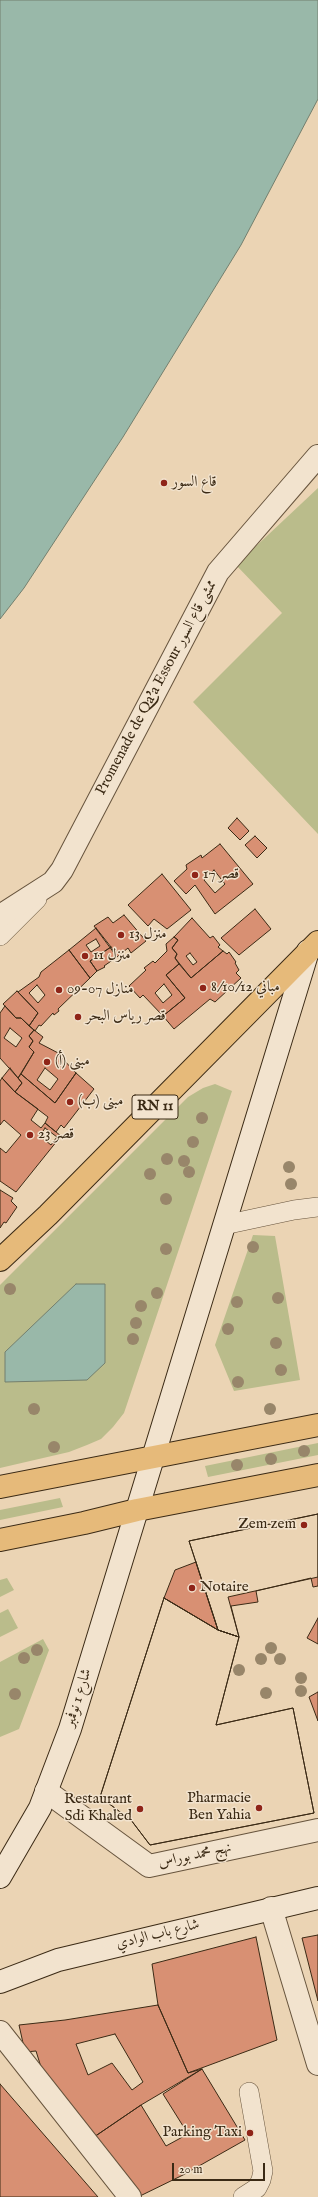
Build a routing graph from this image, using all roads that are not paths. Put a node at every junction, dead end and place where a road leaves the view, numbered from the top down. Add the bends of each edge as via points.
1 (318, 456) edge
2 (53, 882) junction
3 (0, 916) edge
4 (0, 936) edge
5 (313, 947) edge
6 (318, 1195) edge
7 (318, 1207) edge
8 (294, 1210) junction
9 (224, 1225) junction
10 (0, 1260) edge
11 (318, 1425) edge
12 (153, 1457) junction
13 (318, 1475) edge
14 (0, 1488) edge
15 (137, 1510) junction
16 (0, 1540) edge
17 (46, 1791) junction
18 (318, 1830) edge
19 (0, 1877) edge
20 (318, 1898) edge
21 (271, 1908) junction
22 (0, 1982) edge
23 (0, 2032) edge
24 (318, 2064) edge
25 (248, 2092) dead end
26 (130, 2197) edge
27 (243, 2197) edge

1 - 2 street, Promenade de Qa'a Essour ممشى قاع السور via 218,572 62,870
2 - 3 street, Promenade de Qa'a Essour ممشى قاع السور
2 - 4 lane
5 - 9 street, شارع 1 نوفمبر
5 - 10 main road, RN 11 via 48,1215
6 - 8 lane
7 - 8 lane
8 - 9 lane
9 - 12 street, شارع 1 نوفمبر
11 - 12 main road
12 - 14 main road
12 - 15 street, شارع 1 نوفمبر
13 - 15 main road
15 - 16 main road
15 - 17 street, شارع 1 نوفمبر via 70,1729
17 - 18 street, نهج محمد بوراس via 149,1866
17 - 19 street, شارع 1 نوفمبر via 40,1808
20 - 21 street, شارع باب الوادي
21 - 22 street, شارع باب الوادي via 58,1960
21 - 24 street
23 - 26 street
25 - 27 lane via 263,2171 262,2180 257,2188

